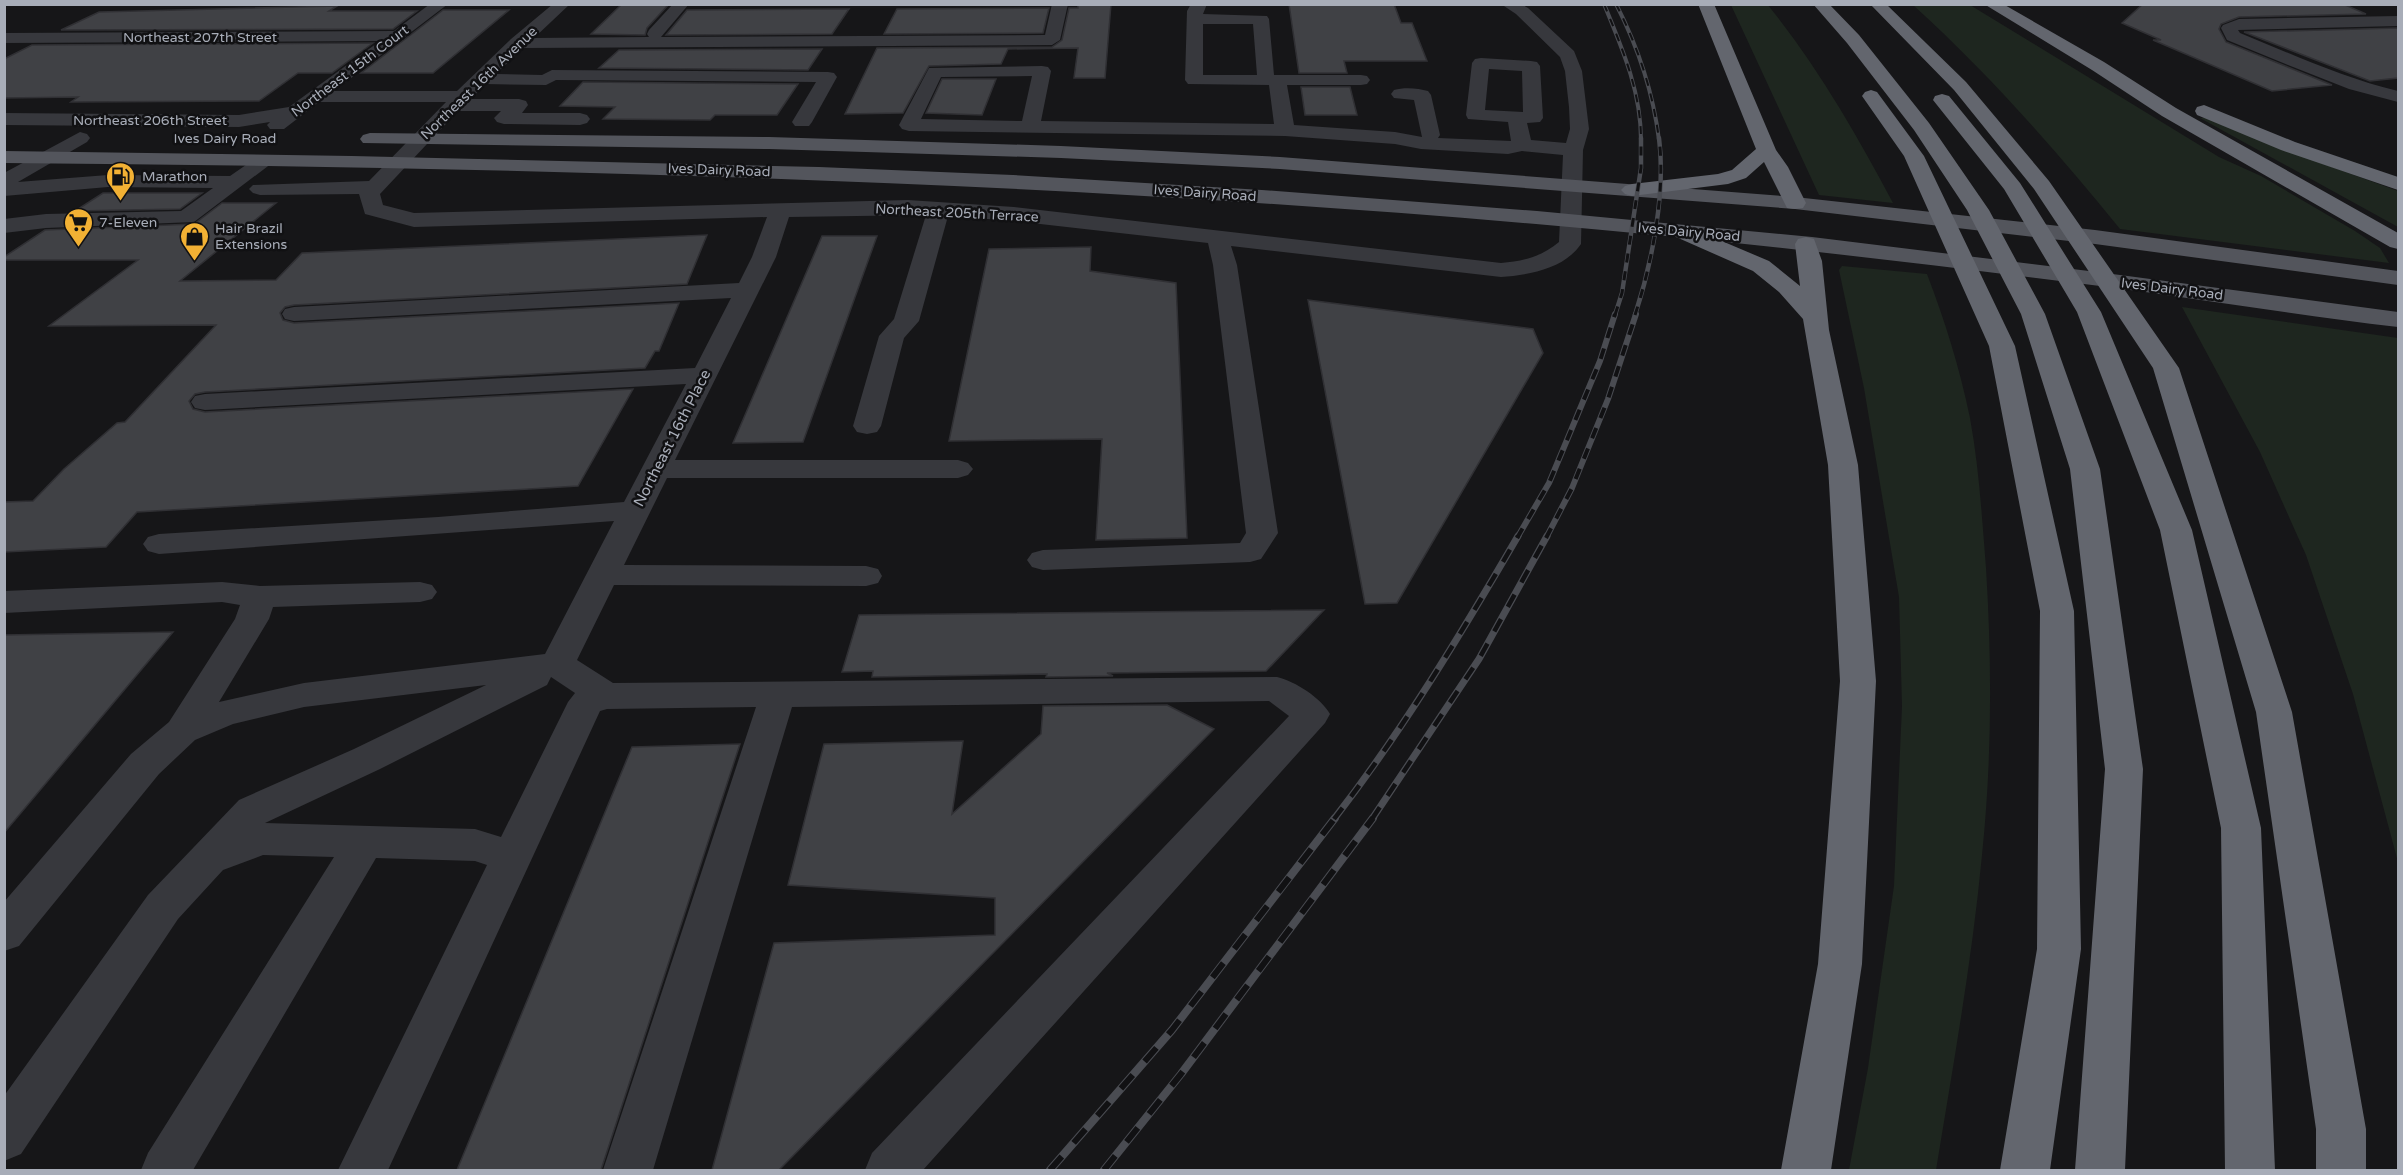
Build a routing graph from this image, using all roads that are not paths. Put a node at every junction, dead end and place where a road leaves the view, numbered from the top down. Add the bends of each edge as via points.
1 (441, 4) edge
2 (563, 4) edge
3 (682, 4) edge
4 (1060, 4) edge
5 (1508, 4) edge
6 (1706, 4) edge
7 (1820, 4) edge
8 (1859, 4) edge
9 (1877, 4) edge
10 (1991, 4) edge
11 (1197, 12) edge
12 (2398, 21) edge
13 (655, 34) dead end
14 (396, 36) junction
15 (4, 38) edge
16 (517, 43) junction
17 (498, 63) junction
18 (635, 63) dead end
19 (2098, 66) junction
20 (1853, 71) dead end
21 (481, 79) junction
22 (1194, 80) junction
23 (1271, 80) junction
24 (1361, 80) dead end
25 (1401, 94) dead end
26 (2398, 96) edge
27 (315, 97) junction
28 (460, 100) junction
29 (294, 112) junction
30 (1516, 117) dead end
31 (4, 119) edge
32 (580, 119) dead end
33 (802, 122) dead end
34 (1030, 126) junction
35 (1191, 130) junction
36 (1285, 130) junction
37 (1430, 135) junction
38 (4, 137) edge
39 (257, 137) junction
40 (80, 138) junction
41 (1395, 138) junction
42 (293, 139) dead end
43 (351, 139) dead end
44 (420, 140) junction
45 (1522, 145) junction
46 (1573, 150) junction
47 (1766, 150) junction
48 (4, 157) edge
49 (48, 157) junction
50 (144, 158) junction
51 (266, 160) junction
52 (395, 163) junction
53 (108, 181) junction
54 (4, 182) edge
55 (235, 182) junction
56 (2398, 184) edge
57 (62, 185) junction
58 (375, 187) junction
59 (260, 189) dead end
60 (1722, 189) junction
61 (4, 190) edge
62 (1796, 203) junction
63 (781, 209) junction
64 (939, 209) junction
65 (4, 221) edge
66 (4, 226) edge
67 (1684, 232) junction
68 (1218, 238) junction
69 (2398, 242) edge
70 (1806, 244) junction
71 (2398, 278) edge
72 (747, 290) junction
73 (294, 314) dead end
74 (1815, 318) junction
75 (2398, 320) edge
76 (704, 375) junction
77 (206, 402) dead end
78 (867, 426) dead end
79 (657, 468) junction
80 (958, 468) dead end
81 (636, 510) junction
82 (159, 544) dead end
83 (1043, 560) dead end
84 (603, 575) junction
85 (866, 576) dead end
86 (420, 592) dead end
87 (260, 597) junction
88 (4, 602) edge
89 (557, 664) junction
90 (778, 694) junction
91 (606, 696) junction
92 (182, 731) junction
93 (364, 842) junction
94 (510, 861) junction
95 (204, 862) junction
96 (4, 933) edge
97 (4, 1138) edge
98 (166, 1170) edge
99 (363, 1170) edge
100 (628, 1170) edge
101 (890, 1170) edge
102 (1806, 1170) edge
103 (2025, 1170) edge
104 (2100, 1170) edge
105 (2250, 1170) edge
106 (2341, 1170) edge

1 - 14 street, Northeast 15th Court
2 - 16 street, Northeast 16th Avenue
3 - 13 street
4 - 16 street via 1052,40
5 - 46 street, Northeast 205th Terrace via 1522,11 1573,63 1579,137
6 - 47 highway
7 - 104 highway via 1853,39 1922,127 1978,210 2033,314 2085,469 2124,769
8 - 105 highway via 1885,30 2013,187 2089,312 2176,530 2241,828
9 - 106 highway via 1960,86 2042,185 2166,368 2274,712 2341,1129
10 - 19 highway
11 - 22 street
11 - 23 street via 1261,19
12 - 26 street via 2239,24 2229,28 2233,36 2309,67
14 - 15 street, Northeast 207th Street
14 - 27 street, Northeast 15th Court
16 - 17 street, Northeast 16th Avenue
17 - 18 street
17 - 21 street, Northeast 16th Avenue
19 - 56 highway via 2288,146
19 - 69 highway via 2169,112
20 - 103 highway via 1914,156 2002,346 2057,611 2059,949
21 - 28 street, Northeast 16th Avenue
21 - 33 street via 546,80 552,75 828,77
22 - 23 street
22 - 35 street
23 - 24 street
23 - 36 street
25 - 37 street via 1422,95
27 - 28 street
27 - 29 street, Northeast 15th Court
28 - 32 street via 519,105 504,118
28 - 44 street, Northeast 16th Avenue
29 - 31 street, Northeast 206th Street via 239,121
29 - 39 street, Northeast 15th Court
30 - 45 street
34 - 34 street via 920,125 909,125 935,72 1042,71
34 - 35 street
35 - 36 street
36 - 41 street
37 - 41 street
37 - 45 street via 1512,138
38 - 40 main road, Ives Dairy Road
39 - 40 main road, Ives Dairy Road
39 - 42 main road, Ives Dairy Road
40 - 49 street
41 - 45 street via 1508,148
43 - 44 main road, Ives Dairy Road
44 - 52 street, Northeast 16th Avenue
44 - 60 main road, Ives Dairy Road via 769,143 1061,152 1269,162 1632,190
45 - 46 street
46 - 68 street, Northeast 205th Terrace via 1570,244 1549,261 1529,268 1502,270
47 - 60 highway
47 - 62 highway
48 - 49 main road, Ives Dairy Road
49 - 50 main road, Ives Dairy Road
49 - 54 street
50 - 51 main road, Ives Dairy Road
50 - 53 street
51 - 52 main road, Ives Dairy Road
51 - 55 street
52 - 58 street
52 - 67 main road, Ives Dairy Road via 966,179 1189,191
53 - 55 street
53 - 57 street
55 - 66 street via 186,217
57 - 61 street
57 - 65 street
58 - 59 street
58 - 63 street, Northeast 205th Terrace via 369,193 373,209 414,220
60 - 62 main road
62 - 70 main road
62 - 71 main road via 2216,252
63 - 64 street, Northeast 205th Terrace
63 - 72 street, Northeast 16th Place
64 - 68 street, Northeast 205th Terrace
64 - 78 street via 906,321 892,336
67 - 70 main road, Ives Dairy Road
67 - 74 highway via 1761,266 1788,287
68 - 83 street via 1263,533 1251,552
70 - 74 highway
70 - 75 main road, Ives Dairy Road
72 - 73 street
72 - 76 street, Northeast 16th Place
74 - 102 highway via 1843,465 1858,681 1840,964
76 - 77 street
76 - 79 street, Northeast 16th Place
79 - 80 street
79 - 81 street, Northeast 16th Place
81 - 82 street
81 - 84 street, Northeast 16th Place
84 - 85 street
84 - 89 street, Northeast 16th Place
86 - 87 street
87 - 88 street via 222,592
87 - 92 street via 252,620
89 - 91 street
89 - 92 street via 304,695 224,713
89 - 95 street via 253,811
90 - 91 street
90 - 100 street
90 - 101 street via 1277,689 1312,714
91 - 94 street via 586,702
92 - 96 street via 146,764
93 - 94 street via 476,845 501,853
93 - 95 street via 261,839
93 - 98 street
94 - 99 street
95 - 97 street via 163,907

